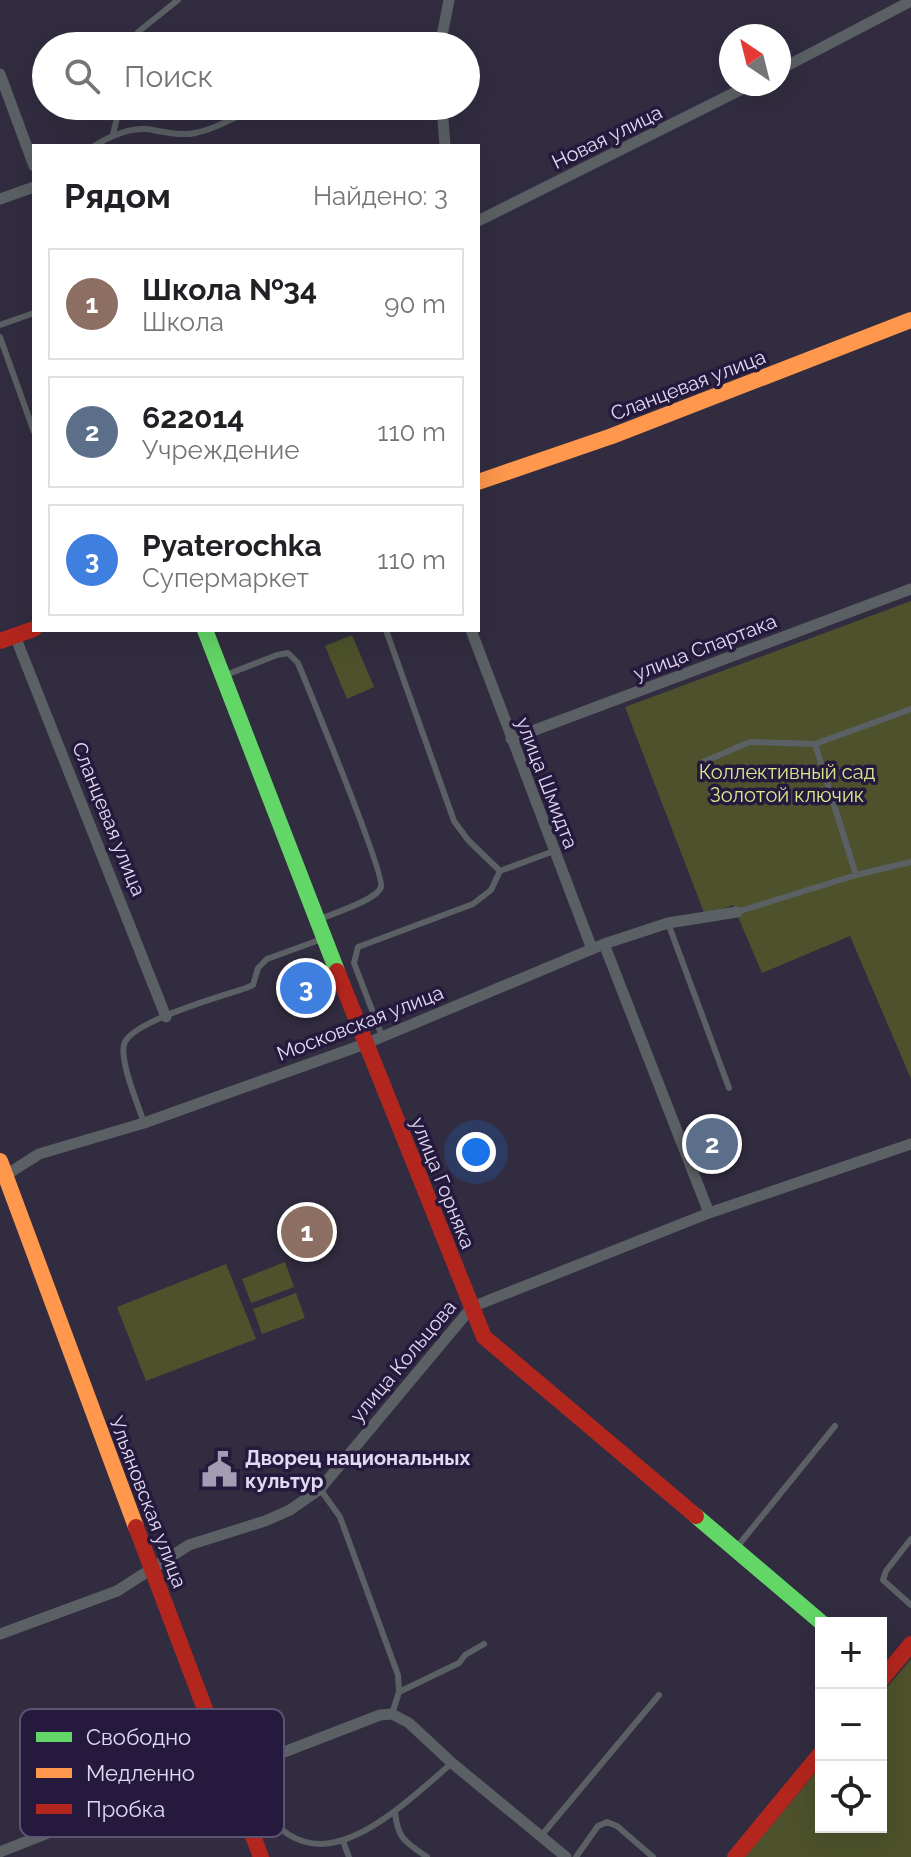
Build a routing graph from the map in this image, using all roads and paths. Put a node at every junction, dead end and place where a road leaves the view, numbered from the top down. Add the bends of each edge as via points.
1 (178, 0) edge
2 (449, 0) edge
3 (911, 1) edge
4 (138, 32) edge
5 (443, 32) edge
6 (791, 64) edge
7 (0, 74) edge
8 (728, 96) edge
9 (116, 120) edge
10 (229, 120) edge
11 (443, 120) edge
12 (113, 134) junction
13 (97, 144) edge
14 (445, 144) edge
15 (32, 161) edge
16 (32, 188) edge
17 (0, 199) edge
18 (480, 220) edge
19 (32, 314) edge
20 (911, 320) edge
21 (0, 325) edge
22 (0, 337) edge
23 (32, 426) edge
24 (480, 481) edge
25 (911, 589) edge
26 (32, 630) edge
27 (206, 632) edge
28 (387, 632) edge
29 (472, 632) edge
30 (8, 638) edge
31 (223, 676) junction
32 (911, 709) edge
33 (511, 739) junction
34 (815, 744) junction
35 (703, 762) dead end
36 (554, 851) junction
37 (911, 862) edge
38 (500, 871) junction
39 (856, 875) junction
40 (737, 912) joint
41 (317, 920) junction
42 (668, 923) junction
43 (324, 939) junction
44 (598, 946) junction
45 (166, 1017) junction
46 (382, 1036) junction
47 (365, 1044) junction
48 (729, 1088) dead end
49 (144, 1123) junction
50 (911, 1144) edge
51 (2, 1171) edge
52 (709, 1213) junction
53 (472, 1307) junction
54 (835, 1426) dead end
55 (320, 1489) junction
56 (911, 1539) edge
57 (735, 1550) junction
58 (154, 1568) junction
59 (911, 1605) edge
60 (815, 1617) edge
61 (0, 1634) edge
62 (484, 1644) dead end
63 (911, 1644) edge
64 (887, 1670) edge
65 (399, 1692) junction
66 (659, 1695) dead end
67 (206, 1709) edge
68 (392, 1714) junction
69 (284, 1752) edge
70 (815, 1760) edge
71 (452, 1763) junction
72 (395, 1811) junction
73 (284, 1831) edge
74 (541, 1836) junction
75 (38, 1837) edge
76 (254, 1837) edge
77 (343, 1841) junction
78 (0, 1852) edge
79 (261, 1857) edge
80 (349, 1857) edge
81 (427, 1857) edge
82 (566, 1857) edge
83 (576, 1857) edge
84 (653, 1857) edge
85 (735, 1857) edge

1 - 4 lane
2 - 5 street
3 - 6 street
7 - 15 street
8 - 18 street, Новая улица
9 - 12 lane
10 - 12 lane via 193,133 143,129
11 - 14 street
12 - 13 lane
16 - 17 street
19 - 21 lane
20 - 24 street, Сланцевая улица
22 - 23 lane
25 - 33 street, улица Спартака
26 - 30 street, Сланцевая улица
27 - 31 street, улица Горняка
28 - 38 lane via 454,821
29 - 33 street, улица Шмидта
30 - 45 street, Сланцевая улица
31 - 41 street, улица Горняка
31 - 41 lane via 277,655 293,657 361,824 381,888 373,897
32 - 34 lane
33 - 36 street, улица Шмидта
34 - 35 lane via 750,742
34 - 39 lane
36 - 38 lane
36 - 44 street, улица Шмидта
37 - 39 lane
38 - 46 lane via 491,890 473,904 358,947 354,963
39 - 40 lane
40 - 42 street, Московская улица
41 - 43 street, улица Горняка
42 - 44 street, Московская улица
42 - 48 lane
43 - 45 lane via 267,959 253,985
43 - 47 street, улица Горняка
44 - 46 street, Московская улица
44 - 52 street, улица Шмидта
45 - 49 lane via 133,1031 123,1047
46 - 47 street, Московская улица
47 - 49 street, Московская улица
47 - 53 street, улица Горняка
49 - 51 street, Московская улица via 39,1154
50 - 52 street, улица Кольцова
51 - 58 street, Ульяновская улица
52 - 53 street, улица Кольцова
53 - 55 street, улица Кольцова
53 - 57 street, улица Горняка via 484,1337 498,1351
54 - 57 lane
55 - 58 street, улица Кольцова via 290,1510 189,1545
55 - 65 lane via 340,1517 398,1675
56 - 59 lane via 883,1580
57 - 60 street, улица Горняка
58 - 61 street, улица Кольцова via 117,1591
58 - 67 street, Ульяновская улица
62 - 65 lane via 459,1663
63 - 64 street
65 - 68 lane
66 - 74 lane
68 - 69 street
68 - 71 street
70 - 85 street
71 - 72 lane
71 - 74 street
72 - 77 lane
72 - 81 lane via 396,1830
73 - 77 lane via 302,1841
74 - 82 street
75 - 78 street
76 - 79 street, Ульяновская улица
77 - 80 lane
83 - 84 lane via 598,1826 607,1822

